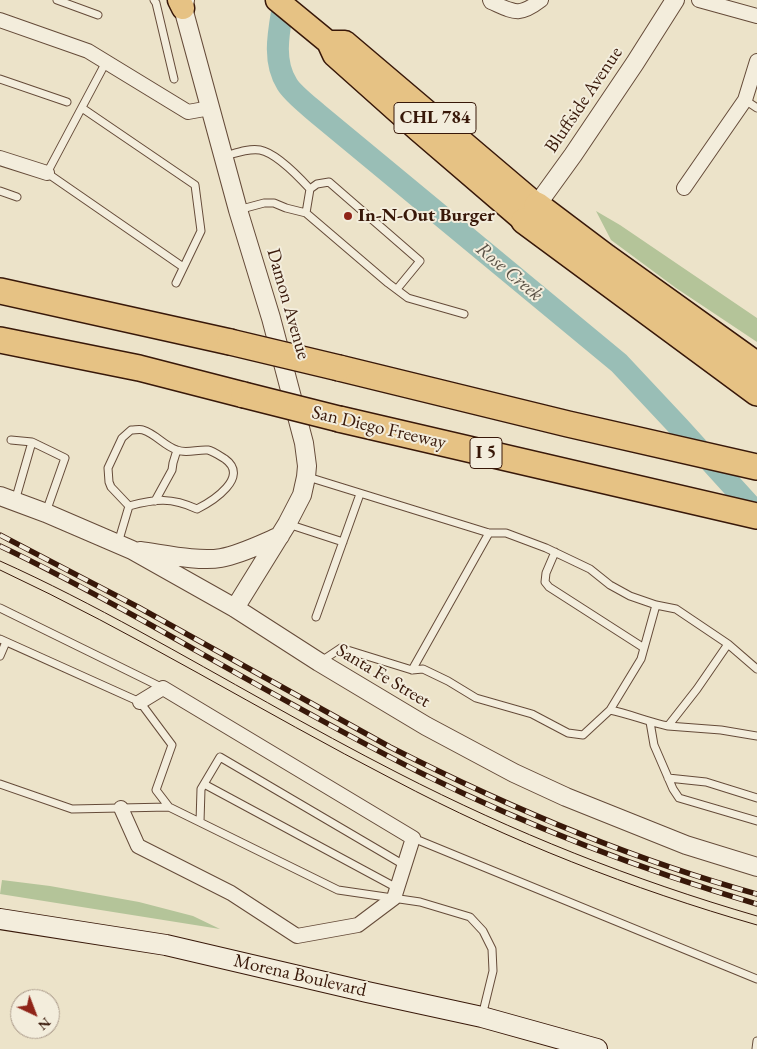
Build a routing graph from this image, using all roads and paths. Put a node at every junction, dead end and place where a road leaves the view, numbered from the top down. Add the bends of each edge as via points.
1 (57, 0) edge
2 (277, 0) edge
3 (490, 0) edge
4 (541, 0) edge
5 (675, 0) edge
6 (699, 0) edge
7 (170, 2) edge
8 (98, 15) dead end
9 (757, 16) edge
10 (0, 20) edge
11 (757, 61) edge
12 (106, 62) junction
13 (0, 79) edge
14 (174, 79) dead end
15 (745, 100) junction
16 (66, 102) dead end
17 (82, 108) junction
18 (210, 108) junction
19 (757, 108) edge
20 (223, 156) junction
21 (0, 158) edge
22 (47, 173) junction
23 (310, 188) junction
24 (684, 188) dead end
25 (0, 191) edge
26 (17, 197) dead end
27 (238, 210) junction
28 (306, 213) junction
29 (531, 213) junction
30 (183, 267) junction
31 (176, 283) dead end
32 (397, 289) junction
33 (0, 291) edge
34 (464, 314) dead end
35 (0, 340) edge
36 (757, 365) edge
37 (757, 393) edge
38 (10, 440) dead end
39 (32, 442) junction
40 (177, 450) junction
41 (757, 467) edge
42 (306, 477) junction
43 (360, 494) junction
44 (8, 499) edge
45 (155, 500) junction
46 (129, 506) junction
47 (46, 513) junction
48 (757, 516) edge
49 (283, 530) junction
50 (489, 533) junction
51 (343, 542) junction
52 (125, 547) junction
53 (555, 552) junction
54 (656, 605) junction
55 (0, 608) edge
56 (235, 608) junction
57 (316, 617) dead end
58 (3, 640) edge
59 (728, 644) junction
60 (644, 648) junction
61 (0, 656) edge
62 (320, 662) junction
63 (757, 669) edge
64 (412, 670) junction
65 (163, 688) junction
66 (140, 702) junction
67 (610, 710) junction
68 (650, 722) junction
69 (668, 726) junction
70 (757, 736) edge
71 (668, 778) junction
72 (0, 784) edge
73 (204, 784) junction
74 (757, 798) edge
75 (169, 807) junction
76 (121, 808) junction
77 (757, 820) edge
78 (200, 822) junction
79 (412, 838) junction
80 (404, 865) junction
81 (757, 867) edge
82 (396, 893) junction
83 (0, 918) edge
84 (757, 980) edge
85 (482, 1017) junction
86 (757, 1041) edge
87 (597, 1049) edge
88 (756, 1049) edge

1 - 8 lane
2 - 29 main road, CHL 784 via 328,42 334,55 418,130
3 - 4 street via 513,11 529,9
5 - 29 street, Bluffside Avenue
6 - 9 street
7 - 14 lane
7 - 18 street, Damon Avenue
10 - 12 street via 88,51
11 - 15 street
12 - 17 lane
12 - 18 street via 188,112
13 - 16 lane
15 - 19 lane
15 - 24 street
17 - 22 lane
17 - 30 lane via 195,185 201,231
18 - 20 street, Damon Avenue
20 - 23 lane via 261,150 295,173
20 - 27 street, Damon Avenue
21 - 22 street
22 - 30 lane
23 - 28 lane
23 - 32 lane via 329,182 420,261
25 - 26 lane
27 - 28 lane via 274,203
27 - 42 street, Damon Avenue via 304,443
28 - 32 lane
29 - 36 highway via 606,258
29 - 37 highway
30 - 31 lane
32 - 34 lane via 408,298
33 - 41 highway, bridge
35 - 48 highway, San Diego Freeway / I 5, bridge via 139,368 339,419
38 - 39 lane
39 - 44 lane
39 - 47 lane via 65,458
40 - 45 lane via 172,470
40 - 45 lane via 215,453 232,467 232,481 211,502 197,509 172,500
40 - 46 lane via 142,430 132,430 122,438 108,468 108,482
42 - 43 lane
42 - 49 street, Damon Avenue via 302,495
43 - 50 lane
43 - 51 lane
44 - 47 street, Santa Fe Street
45 - 46 lane
46 - 52 lane
47 - 52 street, Santa Fe Street
49 - 51 lane
49 - 52 street via 247,550 221,558 202,559
49 - 56 street, Damon Avenue
50 - 53 lane via 506,533
50 - 64 lane
51 - 57 lane
52 - 56 street, Santa Fe Street
53 - 54 lane via 590,569 630,596
53 - 60 lane via 546,573 545,582 549,587
54 - 59 lane via 676,609
54 - 60 lane
55 - 65 lane
56 - 62 street, Santa Fe Street
58 - 61 lane
58 - 66 lane
59 - 63 lane
59 - 69 lane
60 - 67 lane via 641,659
62 - 64 lane via 341,648
62 - 81 street, Santa Fe Street via 426,726 514,773 686,845
64 - 67 lane via 423,669 476,698 532,714 568,733 583,735
65 - 66 street
65 - 79 street
66 - 75 lane via 172,745 156,790
67 - 68 lane
68 - 69 lane
68 - 71 lane via 654,745
69 - 70 lane
71 - 74 lane via 706,782
71 - 77 lane via 680,798
72 - 76 lane via 72,809
73 - 78 lane
73 - 80 lane via 220,757
73 - 82 lane
75 - 76 lane
75 - 78 lane
76 - 82 street via 138,846 231,894 297,936 358,925
78 - 82 lane via 338,890
79 - 80 street
79 - 84 lane
80 - 82 street
82 - 85 lane via 470,918 483,931 492,948 493,971
83 - 85 main road, Morena Boulevard via 166,945
85 - 87 main road, Morena Boulevard
86 - 88 lane

